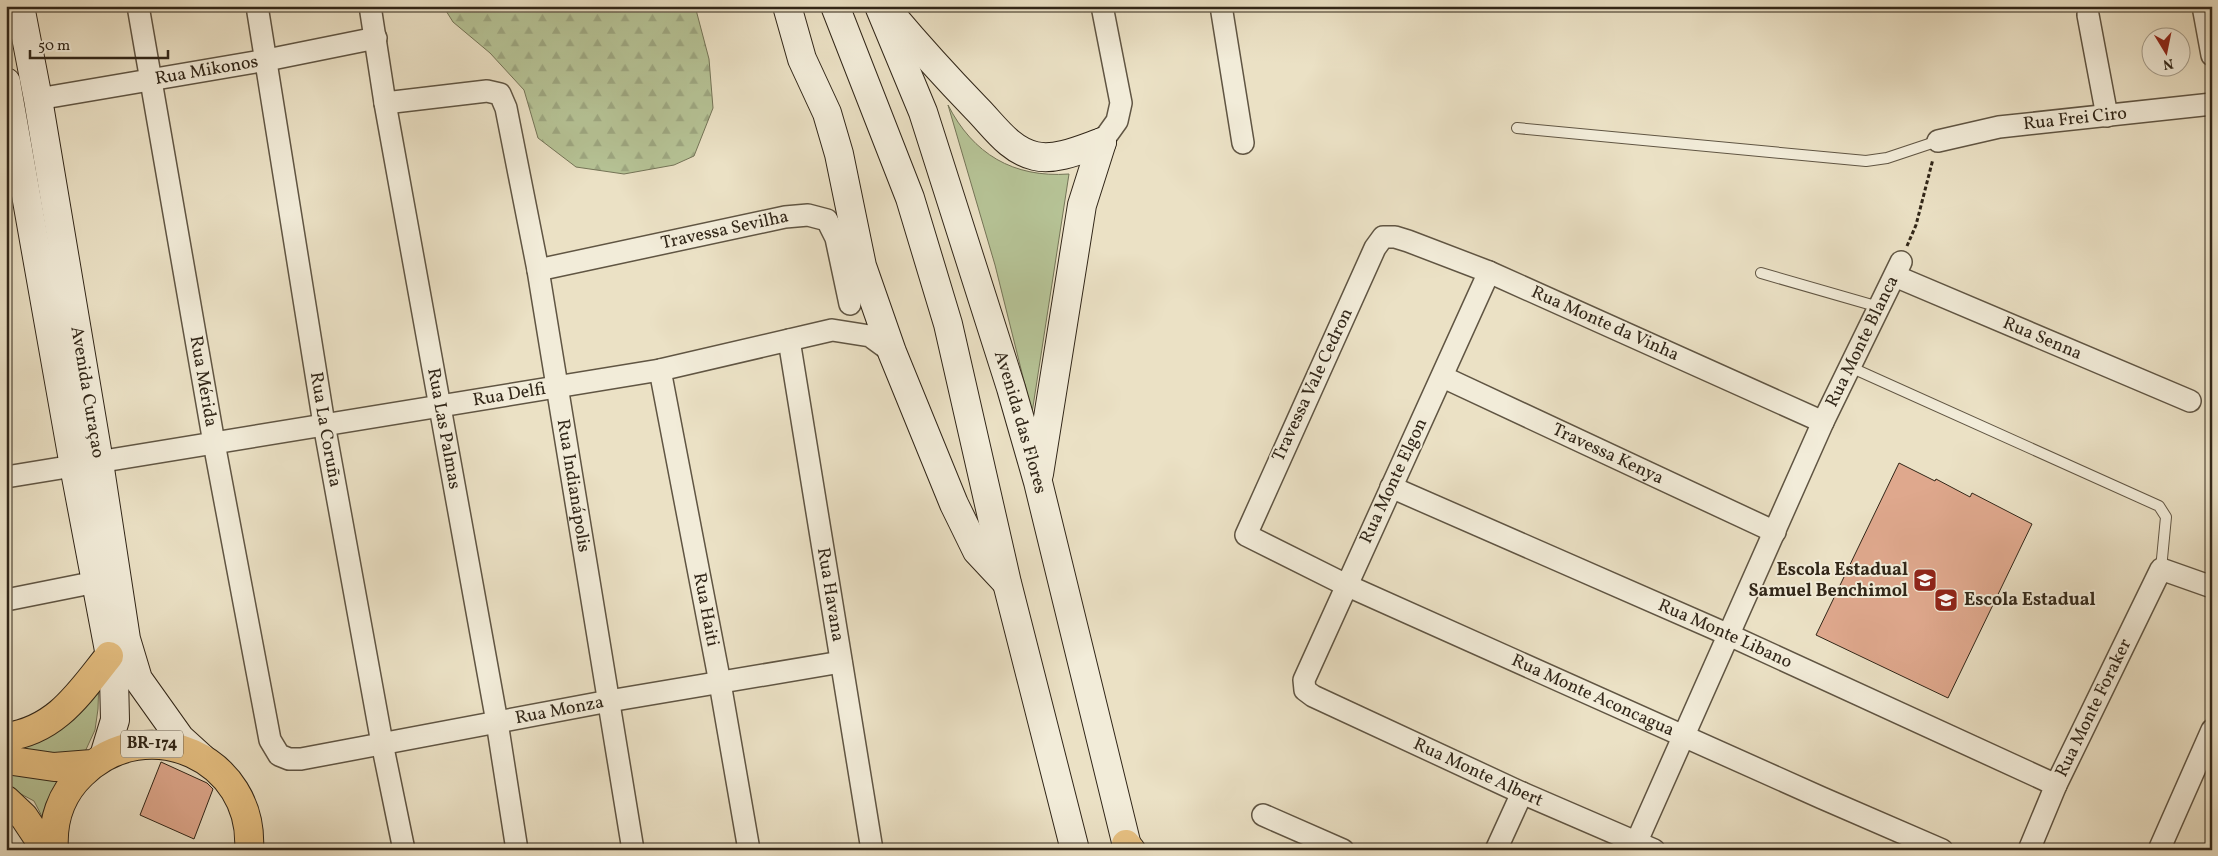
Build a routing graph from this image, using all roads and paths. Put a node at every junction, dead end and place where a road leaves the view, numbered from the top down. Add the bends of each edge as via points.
1 (20, 6) edge
2 (138, 6) edge
3 (257, 6) edge
4 (370, 6) edge
5 (787, 6) edge
6 (835, 6) edge
7 (879, 6) edge
8 (884, 6) edge
9 (1102, 6) edge
10 (1221, 6) edge
11 (2203, 6) edge
12 (2088, 15) dead end
13 (376, 38) junction
14 (2212, 55) edge
15 (267, 60) junction
16 (150, 78) junction
17 (8, 97) edge
18 (38, 99) junction
19 (385, 103) junction
20 (2212, 104) edge
21 (2107, 116) junction
22 (1517, 128) dead end
23 (1938, 141) junction
24 (1102, 142) junction
25 (1243, 143) dead end
26 (1916, 225) dead end
27 (1384, 237) joint
28 (862, 266) junction
29 (1898, 269) joint
30 (538, 270) junction
31 (1489, 272) junction
32 (1761, 273) dead end
33 (850, 304) junction
34 (1879, 307) junction
35 (832, 330) junction
36 (790, 340) junction
37 (892, 352) junction
38 (1850, 367) junction
39 (660, 370) junction
40 (1443, 377) junction
41 (556, 388) junction
42 (2190, 401) dead end
43 (439, 407) junction
44 (1823, 422) junction
45 (324, 424) junction
46 (214, 443) junction
47 (87, 464) junction
48 (6, 477) edge
49 (1038, 482) junction
50 (1391, 487) junction
51 (1775, 532) junction
52 (1246, 535) joint
53 (2161, 569) junction
54 (2206, 581) edge
55 (96, 582) junction
56 (1007, 583) junction
57 (1346, 585) junction
58 (6, 600) edge
59 (1730, 635) junction
60 (109, 656) junction
61 (841, 662) junction
62 (720, 683) junction
63 (1305, 690) joint
64 (609, 701) junction
65 (497, 722) junction
66 (2212, 730) edge
67 (1683, 734) junction
68 (6, 737) edge
69 (382, 743) junction
70 (279, 755) joint
71 (202, 758) junction
72 (6, 760) edge
73 (98, 760) junction
74 (2056, 785) junction
75 (1522, 793) junction
76 (6, 800) edge
77 (1263, 815) dead end
78 (252, 845) edge
79 (1641, 847) edge
80 (1128, 848) edge
81 (46, 850) edge
82 (54, 850) edge
83 (404, 850) edge
84 (517, 850) edge
85 (633, 850) edge
86 (749, 850) edge
87 (872, 850) edge
88 (1075, 850) edge
89 (1342, 850) edge
90 (1496, 850) edge
91 (1942, 850) edge
92 (2029, 850) edge
93 (2159, 850) edge

1 - 18 main road, Avenida Curaçao
2 - 16 street, Rua Mérida
3 - 15 street, Rua La Coruña
4 - 13 street, Rua Las Palmas
5 - 28 main road via 802,59 826,113 839,154
6 - 56 main road via 910,198 948,324
7 - 49 main road, Avenida das Flores via 924,112
8 - 24 main road via 933,63 1020,151 1036,157 1061,156
9 - 24 street via 1121,103 1117,120
10 - 25 street
11 - 14 street
12 - 21 street
13 - 15 street, Rua Mikonos
13 - 19 street, Rua Las Palmas
15 - 16 street, Rua Mikonos
15 - 45 street, Rua La Coruña
16 - 18 street, Rua Mikonos
16 - 46 street, Rua Mérida
17 - 47 main road, Avenida Curaçao
18 - 47 main road, Avenida Curaçao
19 - 30 street, Rua Indianápolis via 487,91 500,94 506,108
19 - 43 street, Rua Las Palmas
20 - 21 street, Rua Frei Ciro
21 - 23 street, Rua Frei Ciro via 1999,127
22 - 23 lane via 1866,160 1887,158
23 - 26 path
24 - 49 main road via 1082,205
27 - 31 street, Rua Monte da Vinha via 1408,241
27 - 52 street, Travessa Vale Cedron via 1371,257
28 - 33 street
28 - 37 main road
29 - 34 street, Rua Monte Blanca
29 - 42 street, Rua Senna
30 - 33 street, Travessa Sevilha via 785,217 808,215 827,220 836,238
30 - 41 street, Rua Indianápolis
31 - 40 street, Rua Monte Elgon
31 - 44 street, Rua Monte da Vinha
32 - 34 lane
33 - 35 street
34 - 38 street, Rua Monte Blanca
35 - 36 street, Rua Delfi
35 - 37 street, Rua Delfi via 870,336
36 - 39 street, Rua Delfi
36 - 61 street, Rua Havana
37 - 56 main road via 950,496 977,552
38 - 44 street, Rua Monte Blanca
38 - 53 lane via 2159,506 2166,517
39 - 41 street, Rua Delfi
39 - 62 street, Rua Haiti
40 - 50 street, Rua Monte Elgon
40 - 51 street, Travessa Kenya
41 - 43 street, Rua Delfi
41 - 64 street, Rua Indianápolis
43 - 45 street, Rua Delfi
43 - 65 street, Rua Las Palmas
44 - 51 street, Rua Monte Blanca
45 - 46 street, Rua Delfi
45 - 69 street, Rua La Coruña
46 - 47 street, Rua Delfi
46 - 70 street, Rua Mérida via 270,740
47 - 48 street, Rua Delfi
47 - 55 main road, Avenida Curaçao
47 - 71 main road, Avenida Curaçao via 138,679 180,738
49 - 80 main road, Avenida das Flores
50 - 57 street, Rua Monte Elgon
50 - 59 street, Rua Monte Libano
51 - 59 street, Rua Monte Blanca
52 - 57 street, Rua Monte Aconcagua
53 - 54 street
53 - 74 street, Rua Monte Foraker
55 - 58 street
55 - 60 main road, Avenida Curaçao
56 - 88 main road
57 - 63 street, Rua Monte Elgon via 1304,680
57 - 67 street, Rua Monte Aconcagua
59 - 67 street, Rua Monte Blanca
59 - 74 street, Rua Monte Libano
60 - 68 main road via 57,717 36,730
60 - 73 main road, Avenida Curaçao via 114,676 115,720
61 - 62 street, Rua Monza
61 - 87 street, Rua Havana
62 - 64 street, Rua Monza
62 - 86 street, Rua Haiti
63 - 75 street, Rua Monte Albert
64 - 65 street, Rua Monza
64 - 85 street, Rua Indianápolis
65 - 69 street, Rua Monza
65 - 84 street, Rua Las Palmas
66 - 93 street
67 - 79 street, Rua Monte Blanca
67 - 91 street, Rua Monte Aconcagua
69 - 70 street, Rua Monza via 301,759
69 - 83 street, Rua La Coruña
71 - 73 main road, BR-174 via 179,748 153,744 128,747
71 - 78 main road, BR-174 via 221,772 236,791 246,813
72 - 73 main road, BR-174 via 54,767
73 - 82 main road, BR-174 via 73,783 59,807 53,834
74 - 92 street, Rua Monte Foraker
75 - 79 street, Rua Monte Albert
75 - 90 street
76 - 81 main road via 24,817
77 - 89 street

